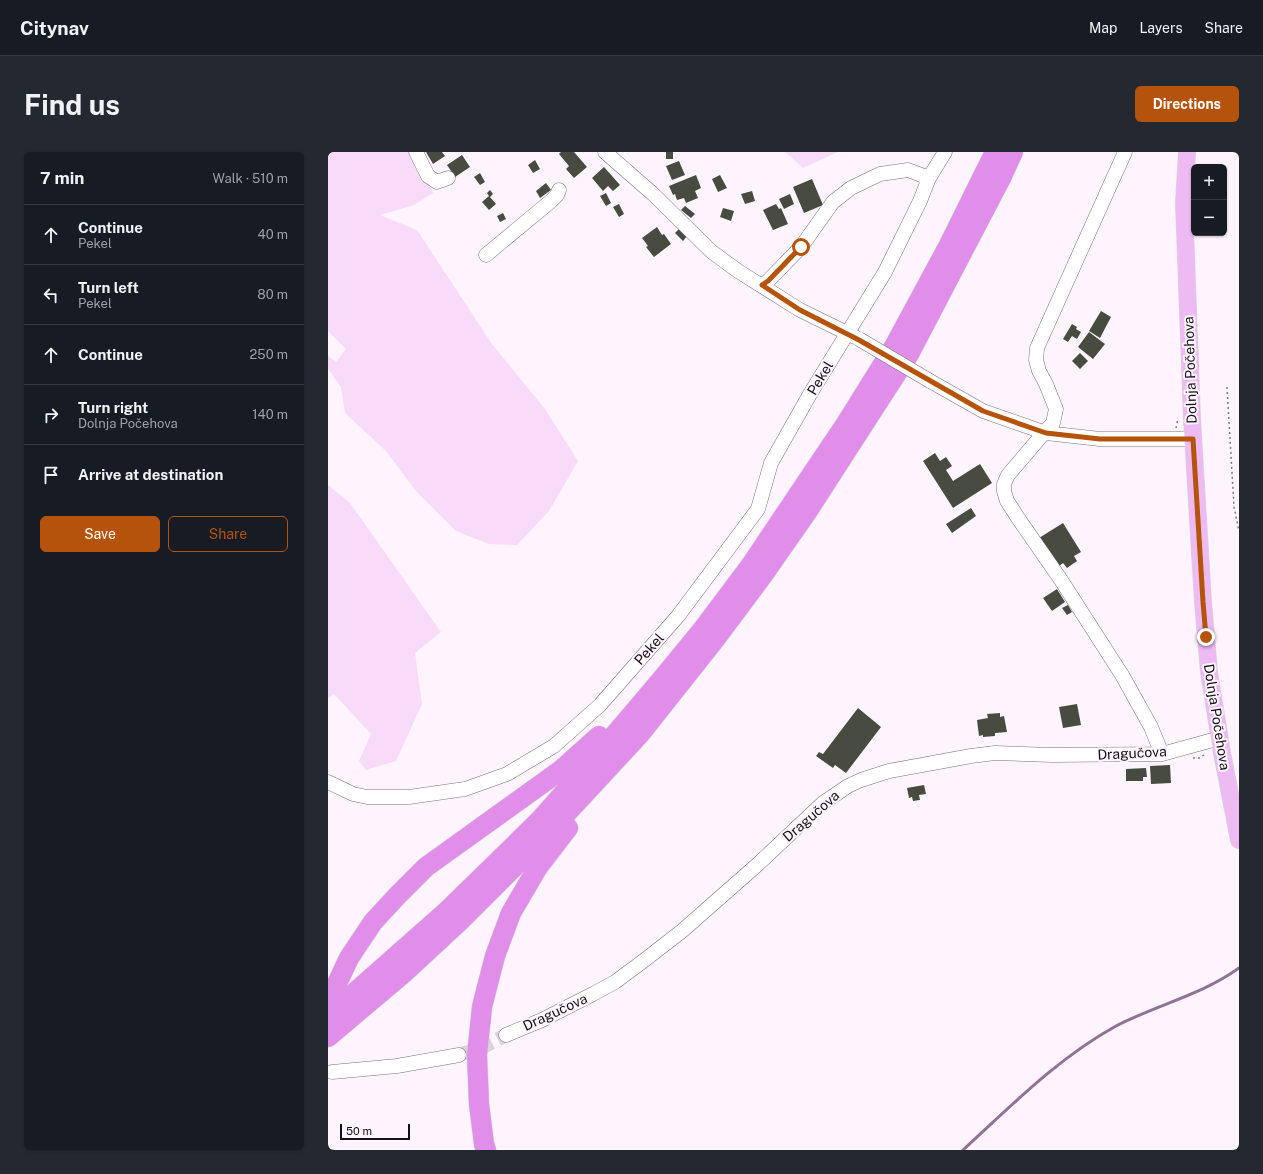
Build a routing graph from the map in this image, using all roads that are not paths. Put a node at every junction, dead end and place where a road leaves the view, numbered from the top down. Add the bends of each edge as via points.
1 (416, 152) edge
2 (604, 152) edge
3 (945, 152) edge
4 (995, 152) edge
5 (1013, 152) edge
6 (1125, 152) edge
7 (1188, 152) edge
8 (448, 178) dead end
9 (929, 178) junction
10 (559, 190) dead end
11 (486, 255) dead end
12 (762, 285) junction
13 (853, 337) junction
14 (1046, 433) junction
15 (1193, 439) junction
16 (662, 679) junction
17 (640, 734) junction
18 (1220, 738) junction
19 (1162, 754) junction
20 (328, 782) edge
21 (1237, 833) edge
22 (328, 1008) edge
23 (328, 1016) edge
24 (506, 1035) tunnel mouth
25 (328, 1037) edge
26 (459, 1055) tunnel mouth
27 (332, 1072) dead end
28 (486, 1150) edge

1 - 8 street via 428,176 437,182
2 - 12 street via 653,194 712,252 738,272
3 - 9 street, Pekel
4 - 16 highway via 949,245 895,344 847,422 751,565
5 - 17 highway via 909,354 763,575
6 - 14 street via 1037,348 1039,372 1056,409 1054,423
7 - 15 main road, Dolnja Počehova via 1184,203
9 - 12 street via 908,170 880,174 850,188 833,202 801,247
9 - 13 street, Pekel
10 - 11 street via 551,201
12 - 13 street via 800,310
13 - 14 street, bridge via 983,411
13 - 20 street, Pekel via 771,463 758,509 678,616 600,705 554,746 507,774 465,789 409,797 367,797
14 - 15 street via 1100,439
14 - 19 street via 1008,475 1004,484 1007,501 1122,675 1151,727
15 - 18 main road, Dolnja Počehova via 1209,672
16 - 22 highway via 644,689 596,740 561,770 421,872 373,922 349,958
16 - 23 highway via 539,820 447,911
17 - 25 highway via 545,836 460,921 405,972
17 - 28 highway via 634,751 590,800 538,868 511,913 495,956 482,1007 477,1055 479,1104
18 - 19 street, Dragučova
18 - 21 main road, Dolnja Počehova
19 - 24 street, Dragučova via 995,753 889,771 861,780 823,803 682,932 615,982 542,1020
26 - 27 street via 397,1066

